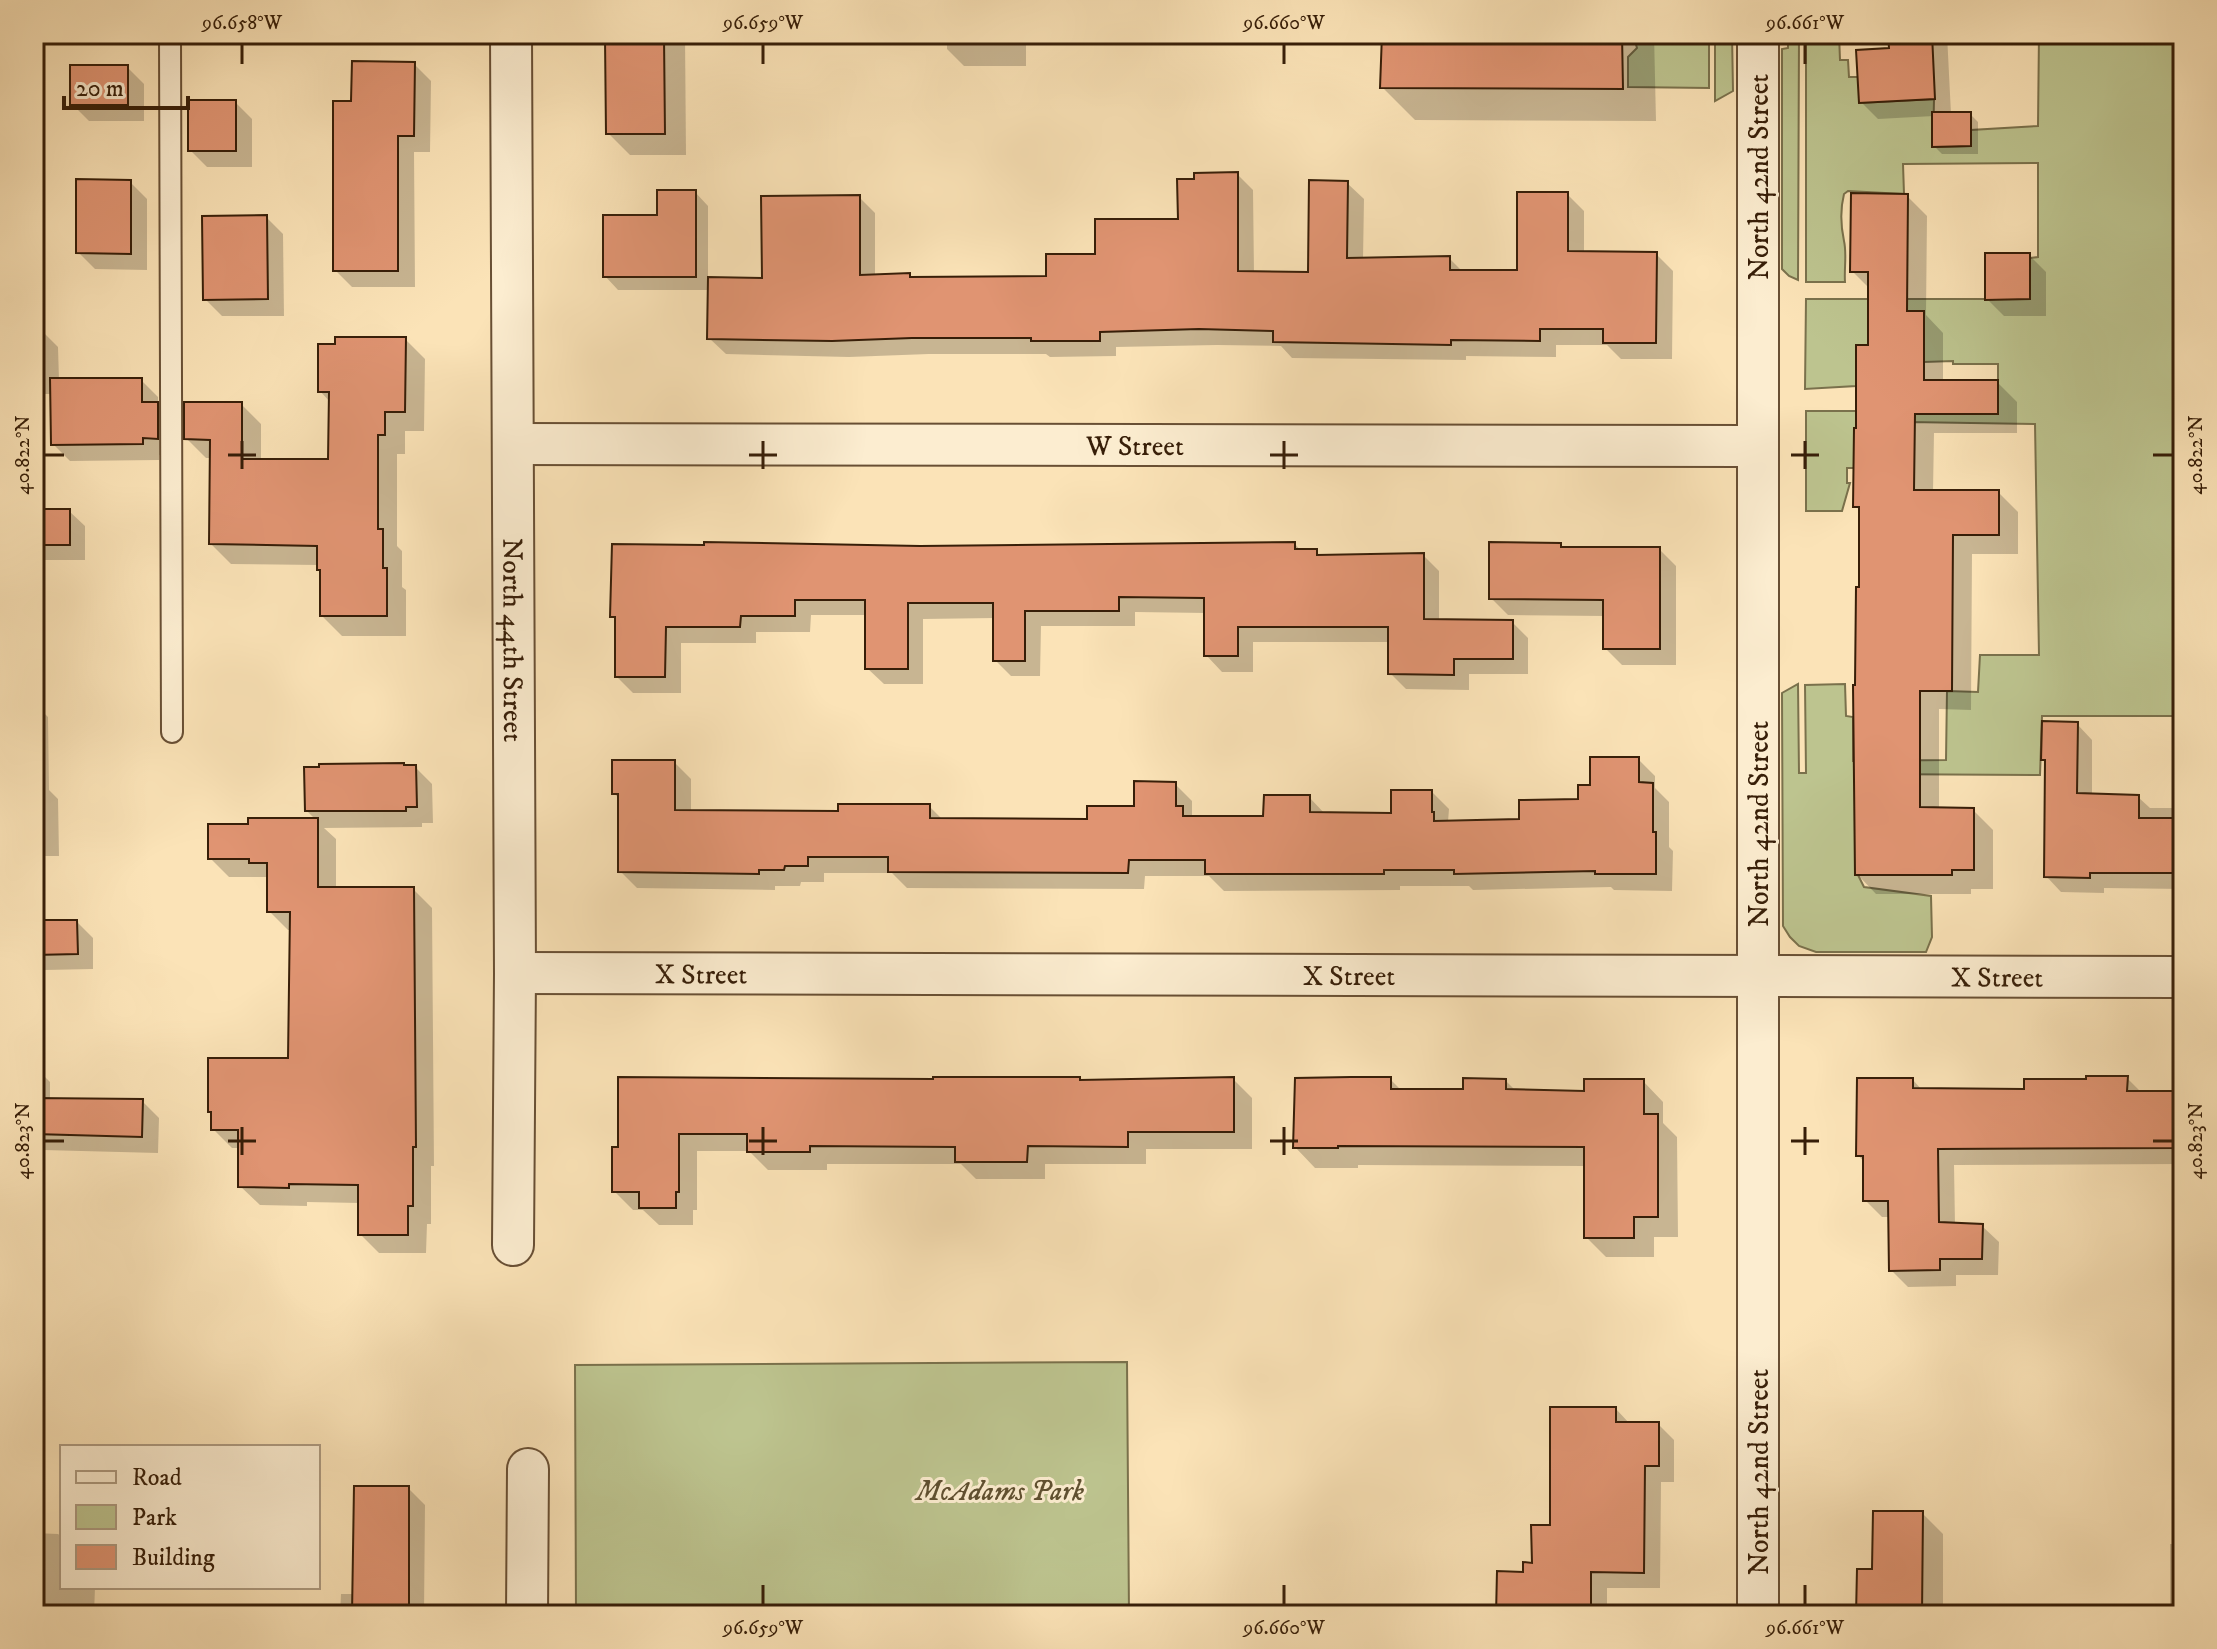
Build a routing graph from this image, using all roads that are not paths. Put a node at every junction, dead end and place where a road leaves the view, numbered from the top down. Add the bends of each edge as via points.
1 (170, 34) edge
2 (511, 34) edge
3 (1758, 34) edge
4 (513, 444) junction
5 (1757, 446) junction
6 (172, 732) dead end
7 (515, 973) junction
8 (1758, 976) junction
9 (2183, 977) edge
10 (513, 1245) dead end
11 (528, 1469) dead end
12 (527, 1615) edge
13 (1758, 1615) edge

1 - 6 lane
2 - 4 street, North 44th Street
3 - 5 street, North 42nd Street
4 - 5 street, W Street
4 - 7 street, North 44th Street
5 - 8 street, North 42nd Street
7 - 8 street, X Street
7 - 10 street, North 44th Street
8 - 9 street, X Street
8 - 13 street, North 42nd Street
11 - 12 street

